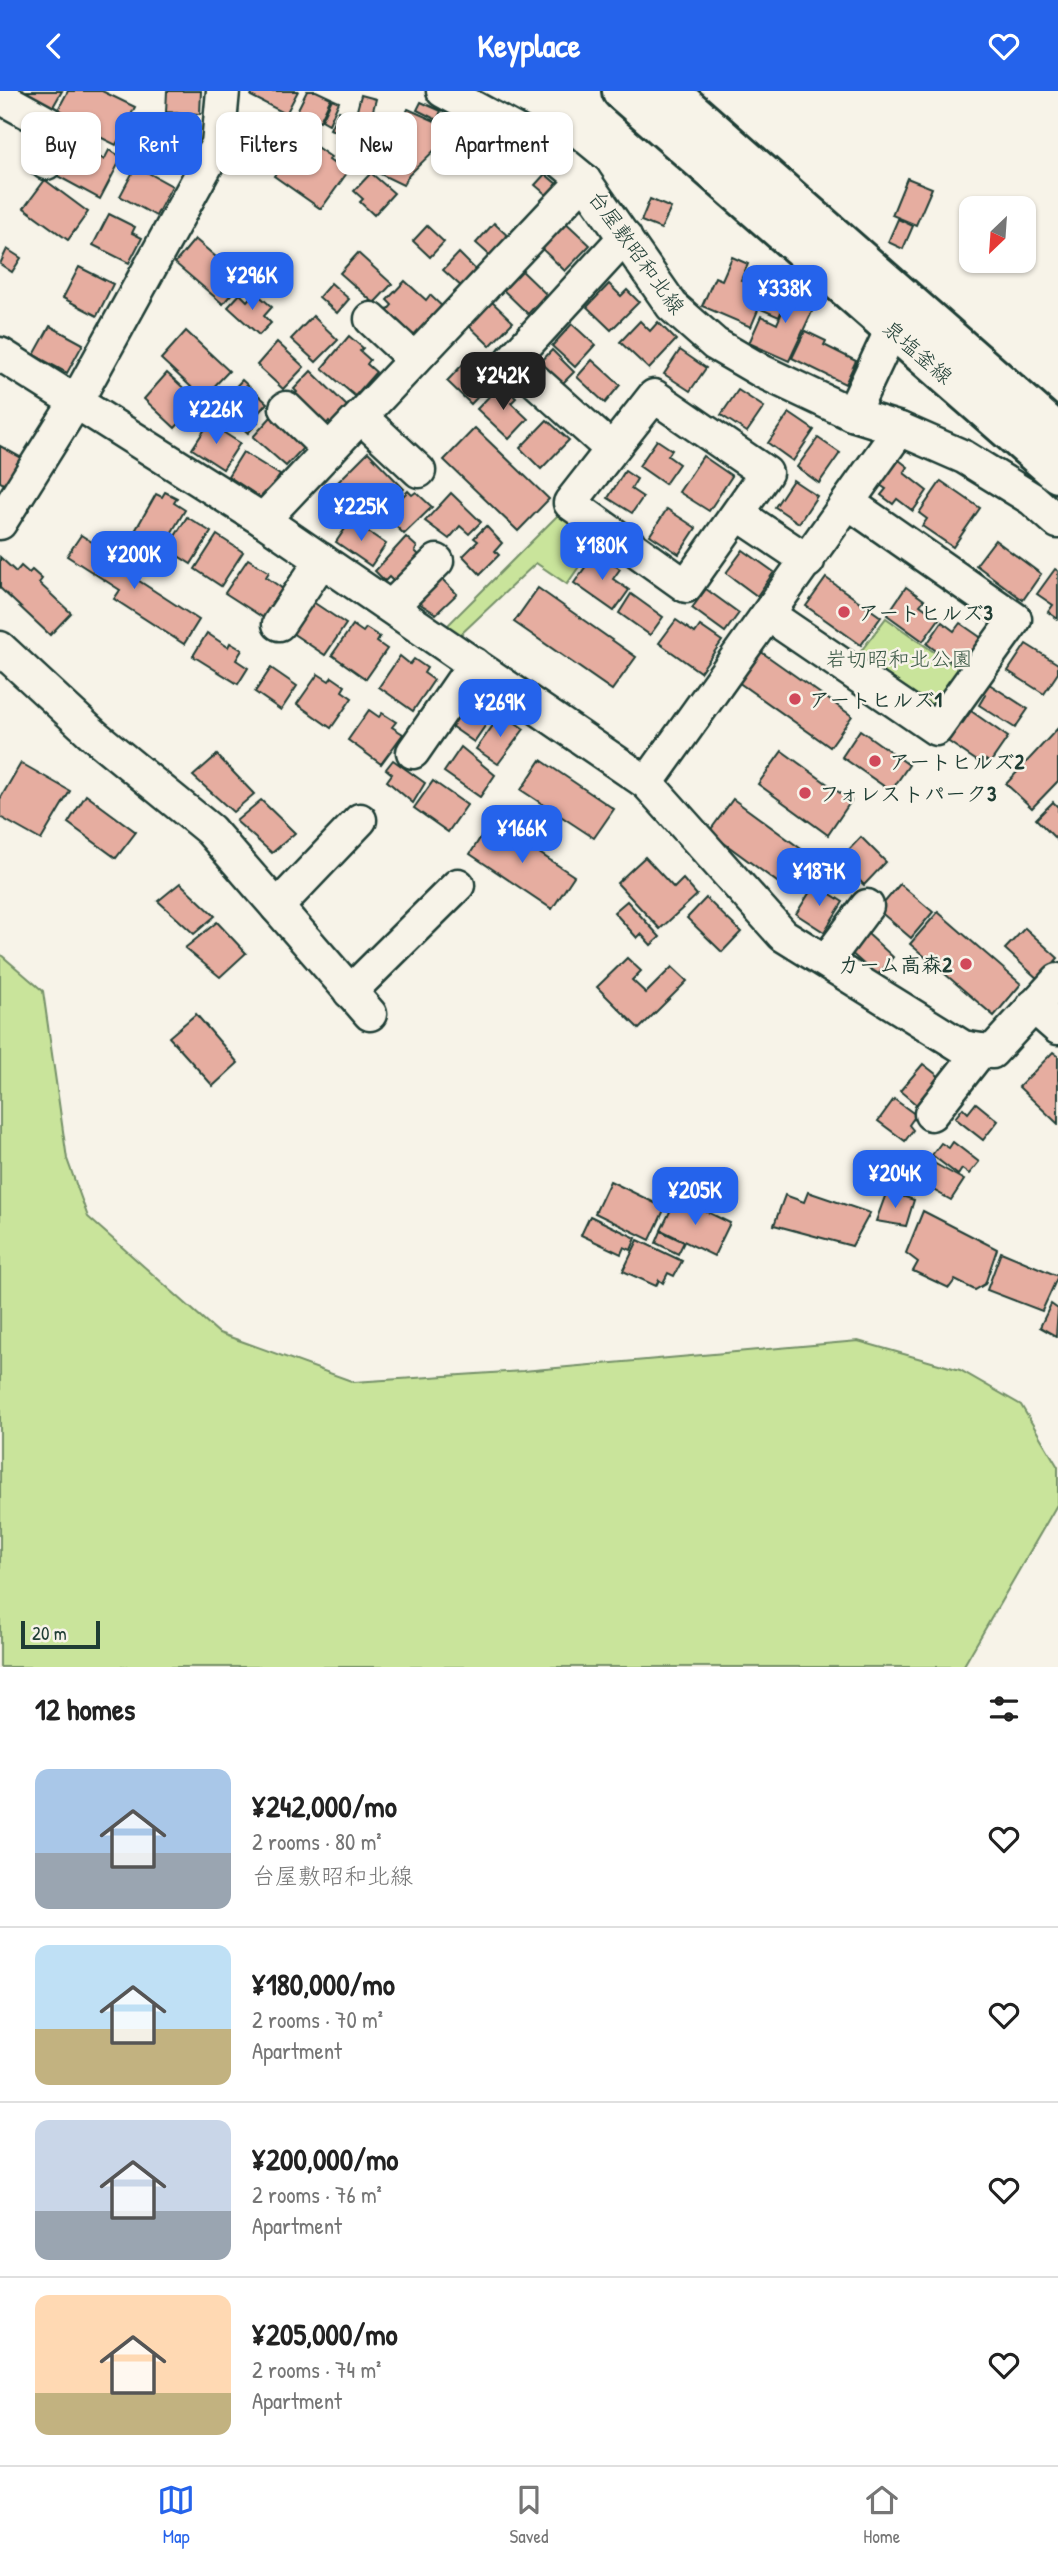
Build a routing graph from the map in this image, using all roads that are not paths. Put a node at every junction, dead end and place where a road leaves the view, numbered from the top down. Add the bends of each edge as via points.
1 (3, 91) edge
2 (223, 91) edge
3 (443, 91) edge
4 (622, 91) edge
5 (668, 91) edge
6 (0, 96) edge
7 (28, 112) edge
8 (584, 180) junction
9 (625, 237) junction
10 (371, 319) dead end
11 (891, 329) junction
12 (0, 354) edge
13 (414, 359) junction
14 (77, 400) junction
15 (286, 408) dead end
16 (852, 414) junction
17 (361, 417) junction
18 (900, 429) junction
19 (1058, 433) edge
20 (610, 448) junction
21 (329, 450) junction
22 (419, 471) dead end
23 (1058, 473) edge
24 (849, 503) junction
25 (738, 514) junction
26 (263, 520) junction
27 (1058, 522) edge
28 (0, 523) edge
29 (322, 560) junction
30 (437, 561) dead end
31 (808, 561) junction
32 (391, 607) junction
33 (769, 615) junction
34 (279, 624) dead end
35 (0, 647) edge
36 (474, 664) junction
37 (413, 752) dead end
38 (647, 783) junction
39 (360, 820) dead end
40 (458, 885) dead end
41 (867, 906) dead end
42 (277, 907) junction
43 (826, 961) junction
44 (1058, 980) edge
45 (1033, 1006) junction
46 (1058, 1028) edge
47 (981, 1050) junction
48 (931, 1114) dead end

1 - 6 street
2 - 14 street via 218,144
3 - 8 street, 台屋敷昭和北線 via 539,143
4 - 11 main road, 泉塩釜線
5 - 19 main road, 泉塩釜線
6 - 7 street
8 - 9 street, 台屋敷昭和北線
8 - 13 street
9 - 16 street, 台屋敷昭和北線 via 671,306 715,344
9 - 20 street via 512,360
10 - 13 street
11 - 16 street
11 - 23 main road, 泉塩釜線
12 - 14 street
13 - 17 street
14 - 26 street
14 - 28 street
15 - 21 street
16 - 18 street, 台屋敷昭和北線
17 - 21 street
17 - 22 street
18 - 24 street
18 - 27 street, 台屋敷昭和北線 via 964,457 1032,499
20 - 25 street via 654,396 766,473
20 - 25 street via 570,503 686,586
21 - 26 street
24 - 31 street
24 - 33 street via 1015,619 936,729
25 - 31 street
26 - 29 street
29 - 32 street
29 - 34 street
30 - 32 street
31 - 33 street
32 - 36 street
33 - 38 street
35 - 42 street via 95,736 210,830
36 - 37 street
36 - 38 street
38 - 43 street via 783,935
39 - 42 street
40 - 42 street via 360,1003
41 - 43 street
43 - 47 street via 963,1047
44 - 45 street
45 - 46 street
45 - 47 street via 992,1052
47 - 48 street

